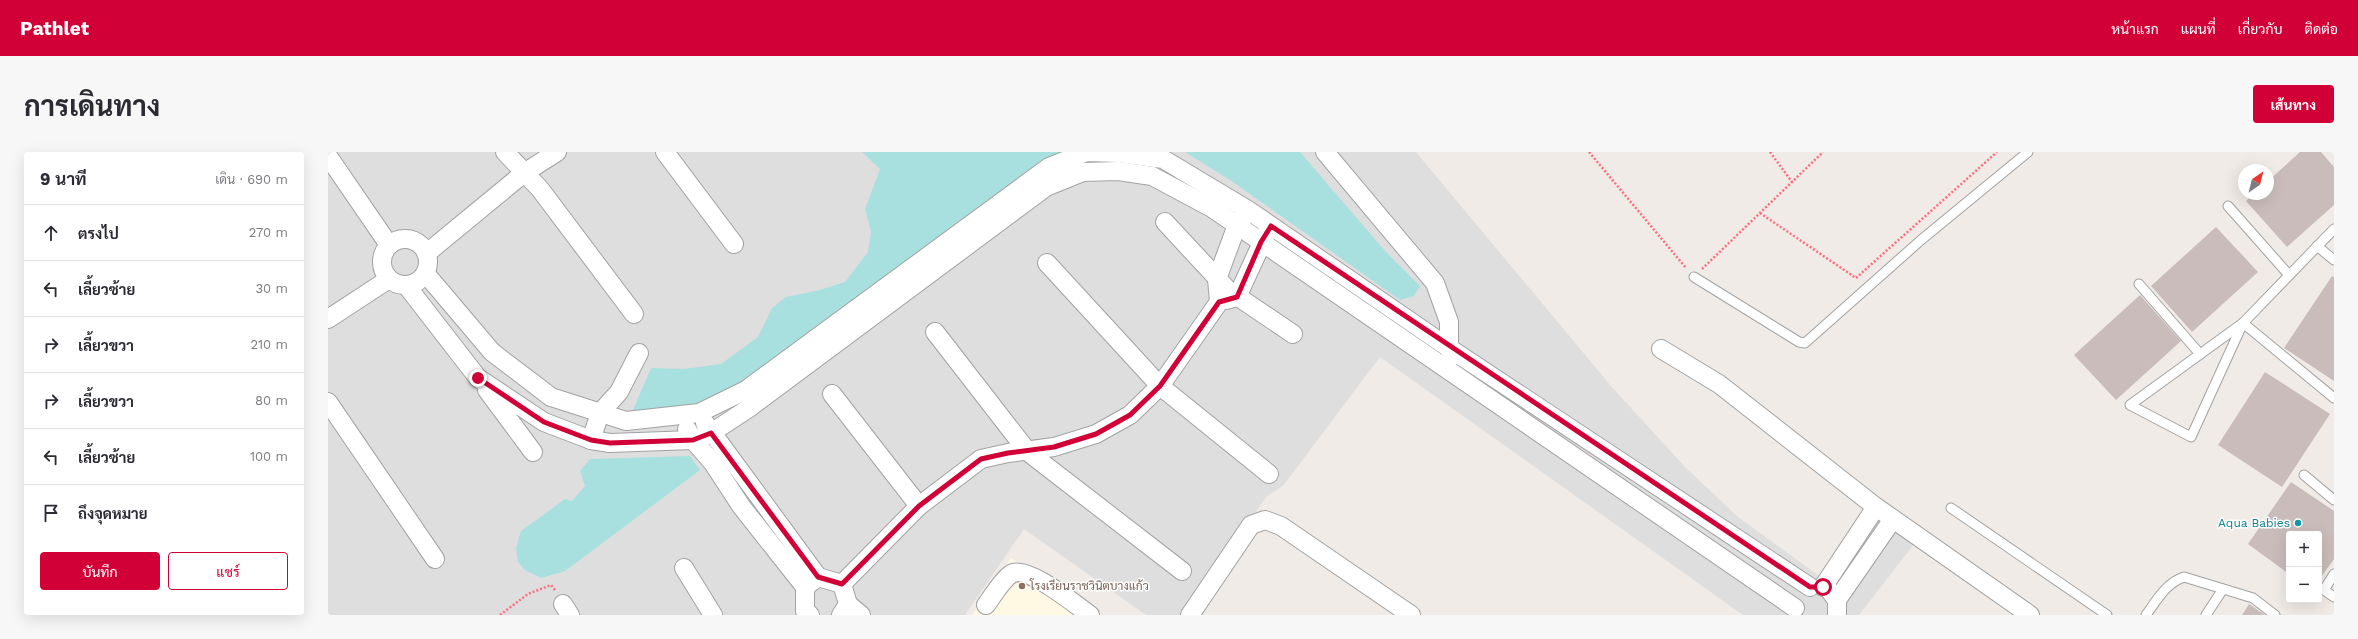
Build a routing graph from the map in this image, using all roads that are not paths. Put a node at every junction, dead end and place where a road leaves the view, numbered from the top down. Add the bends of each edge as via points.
1 (505, 152) edge
2 (557, 152) edge
3 (665, 152) edge
4 (1325, 152) edge
5 (2028, 152) edge
6 (328, 156) edge
7 (524, 173) junction
8 (1223, 193) junction
9 (2228, 206) dead end
10 (1212, 208) junction
11 (1248, 210) junction
12 (1165, 222) dead end
13 (1237, 225) junction
14 (1271, 226) junction
15 (2334, 229) edge
16 (1261, 242) junction
17 (734, 244) dead end
18 (389, 245) junction
19 (2317, 246) junction
20 (427, 253) junction
21 (2334, 260) edge
22 (1047, 263) dead end
23 (918, 273) junction
24 (426, 274) junction
25 (2290, 275) junction
26 (1694, 277) road end
27 (1217, 279) junction
28 (398, 282) junction
29 (2139, 284) dead end
30 (1237, 297) junction
31 (1219, 302) junction
32 (634, 314) dead end
33 (328, 319) edge
34 (2244, 323) junction
35 (935, 332) dead end
36 (1293, 334) dead end
37 (1449, 348) junction
38 (1660, 349) dead end
39 (639, 353) dead end
40 (2200, 354) junction
41 (478, 378) junction
42 (1460, 380) junction
43 (1160, 386) junction
44 (832, 394) dead end
45 (551, 397) junction
46 (2334, 398) edge
47 (328, 402) edge
48 (600, 413) junction
49 (699, 413) junction
50 (681, 417) junction
51 (544, 422) junction
52 (711, 433) junction
53 (591, 440) junction
54 (693, 440) junction
55 (533, 452) dead end
56 (1028, 452) junction
57 (1269, 474) dead end
58 (2304, 475) dead end
59 (2334, 500) edge
60 (919, 506) junction
61 (1876, 507) junction
62 (1950, 508) dead end
63 (1893, 519) junction
64 (435, 559) dead end
65 (684, 568) dead end
66 (1182, 571) dead end
67 (2334, 574) edge
68 (812, 582) junction
69 (842, 584) junction
70 (1816, 587) junction
71 (2223, 589) junction
72 (2334, 597) edge
73 (986, 605) dead end
74 (1837, 607) edge
75 (850, 611) edge
76 (1796, 611) edge
77 (806, 614) edge
78 (713, 615) edge
79 (1090, 615) edge
80 (1190, 615) edge
81 (1411, 615) edge
82 (2030, 615) edge
83 (2107, 615) edge
84 (2146, 615) edge
85 (2206, 615) edge
86 (2275, 615) edge

1 - 7 street
2 - 7 street
3 - 17 street
4 - 37 street via 1435,283 1449,322
5 - 26 lane via 1921,240 1805,343
6 - 18 street
7 - 20 street
7 - 32 street via 540,189
8 - 10 street
8 - 11 street
8 - 23 street via 1163,159 1087,152 1049,167
9 - 25 lane
10 - 13 street
10 - 23 street via 1152,176 1118,171 1083,172 1046,187
11 - 13 street
11 - 14 street
12 - 27 street
13 - 16 street
13 - 27 street
14 - 16 street
14 - 37 street
15 - 19 lane
16 - 30 street
16 - 42 street
18 - 20 street via 395,240 410,239 417,242
18 - 28 street via 382,258 382,266
19 - 21 lane
19 - 25 lane
20 - 24 street via 429,260
22 - 43 street
23 - 49 street via 746,390
23 - 52 street via 749,408
24 - 28 street via 420,280
24 - 45 street via 492,352
25 - 34 lane
27 - 30 street
27 - 31 street
28 - 33 street
28 - 41 street
29 - 40 lane
30 - 31 street
30 - 36 street
31 - 43 street
34 - 40 lane
34 - 40 lane via 2191,437 2130,405
34 - 46 lane
35 - 56 street
37 - 42 street
37 - 70 street
38 - 61 street via 1719,384
39 - 48 street via 619,392
41 - 51 street
41 - 55 street
42 - 76 street
43 - 56 street via 1130,415 1096,434
43 - 57 street
44 - 60 street
45 - 48 street
45 - 51 street
47 - 64 street
48 - 50 street via 626,421
48 - 53 street
49 - 50 street
49 - 52 street
50 - 54 street
51 - 53 street
52 - 54 street
52 - 68 street
53 - 54 street via 610,443
54 - 68 street via 713,463 741,506
56 - 60 street via 981,459
56 - 66 street
58 - 59 lane
60 - 69 street
61 - 63 street
61 - 70 street
62 - 83 lane
63 - 74 street
63 - 82 street
65 - 78 street
67 - 72 lane via 2324,589
68 - 69 street
68 - 77 street
69 - 75 street
70 - 74 street via 1832,592
70 - 76 street via 1799,596
71 - 84 lane via 2184,577 2175,580 2165,588
71 - 85 lane
71 - 86 lane via 2253,598
73 - 79 street via 1010,574 1017,572 1035,577
80 - 81 street via 1251,524 1265,520 1281,526

